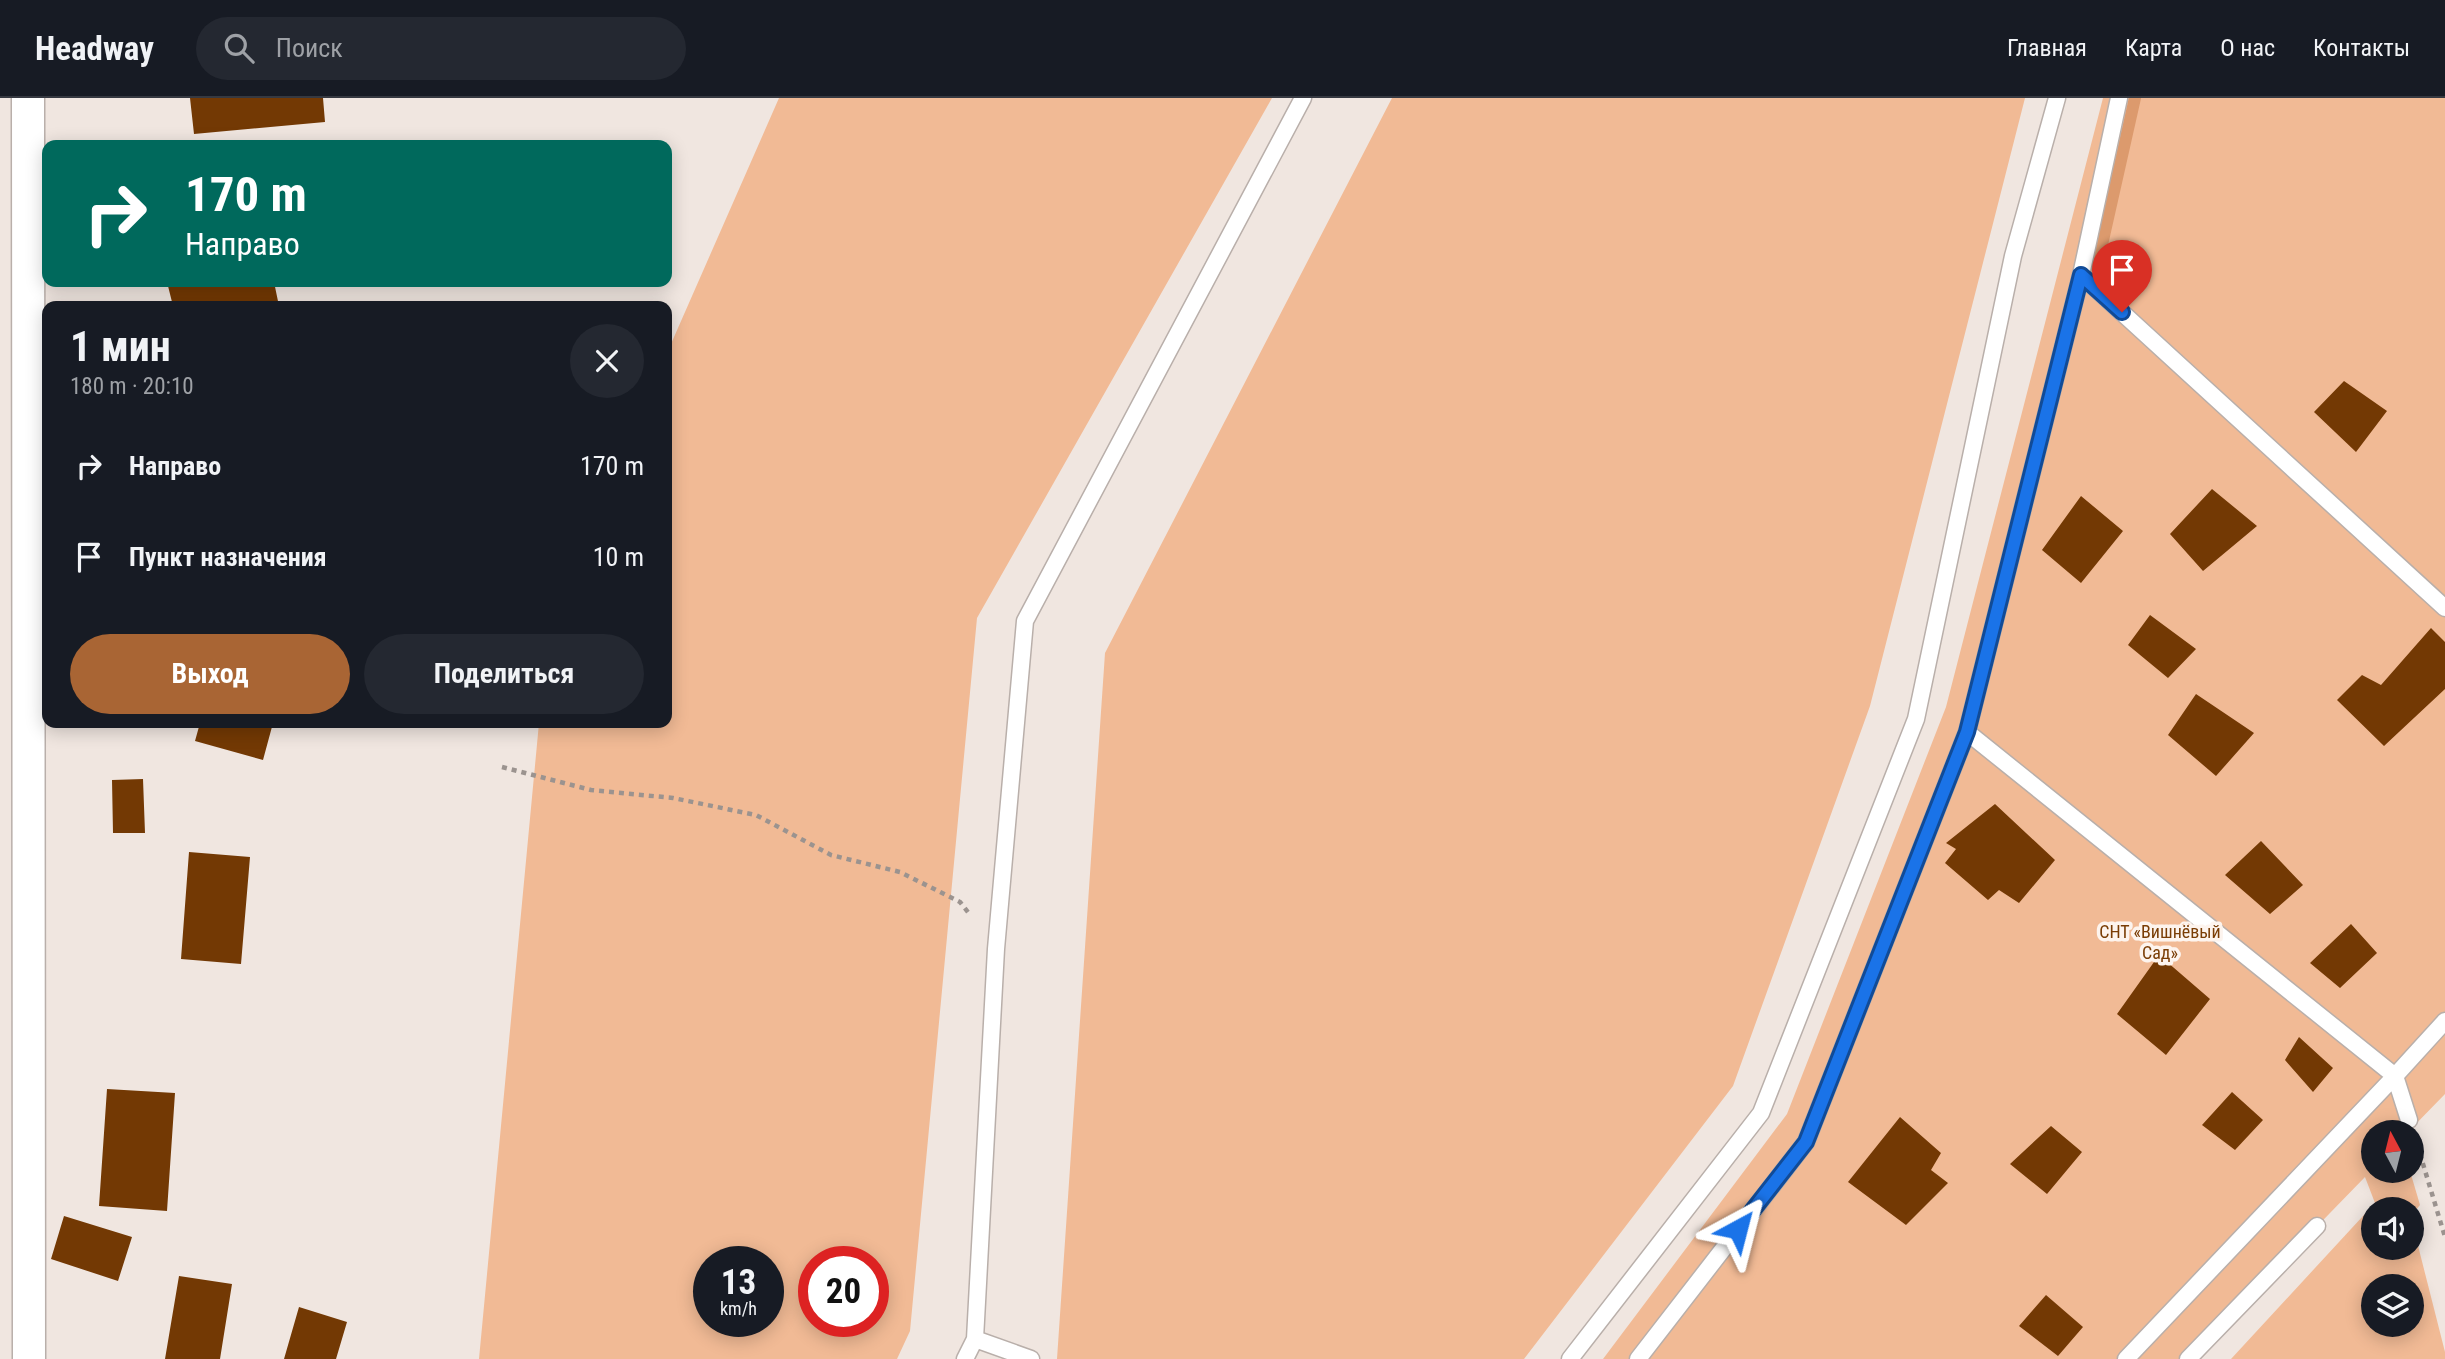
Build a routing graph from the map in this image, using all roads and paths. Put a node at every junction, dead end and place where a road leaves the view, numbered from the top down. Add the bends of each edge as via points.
1 (28, 98) edge
2 (1303, 98) edge
3 (2057, 98) edge
4 (2119, 98) edge
5 (2081, 275) junction
6 (2445, 608) edge
7 (1967, 732) junction
8 (502, 767) dead end
9 (996, 949) junction
10 (2445, 1021) edge
11 (2395, 1076) junction
12 (2409, 1120) edge
13 (2424, 1169) edge
14 (2317, 1226) dead end
15 (2445, 1237) edge
16 (975, 1339) junction
17 (29, 1359) edge
18 (965, 1359) edge
19 (1031, 1359) edge
20 (1570, 1359) edge
21 (1638, 1359) edge
22 (2126, 1359) edge
23 (2188, 1359) edge

1 - 17 street
2 - 9 lane via 1026,621
3 - 20 lane via 2013,256 1916,719 1761,1113
4 - 5 lane
5 - 6 lane
5 - 7 lane
7 - 11 lane
7 - 21 lane via 1806,1142
8 - 9 path via 591,790 673,798 755,815 831,855 900,872 960,902
9 - 16 lane
10 - 11 lane
11 - 12 lane
11 - 22 lane
13 - 15 path
14 - 23 lane
16 - 18 lane
16 - 19 lane

